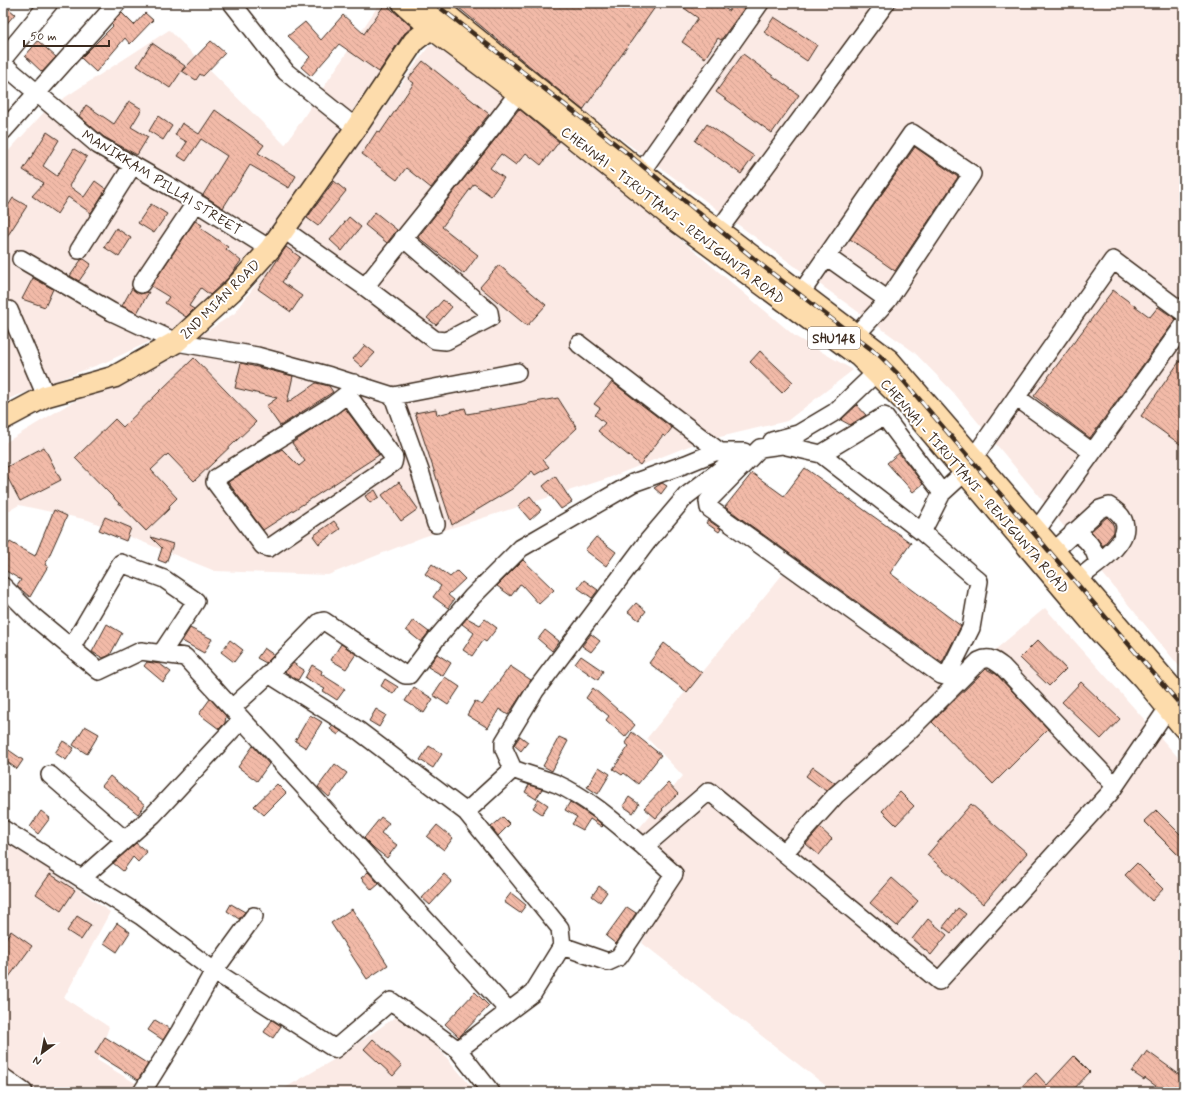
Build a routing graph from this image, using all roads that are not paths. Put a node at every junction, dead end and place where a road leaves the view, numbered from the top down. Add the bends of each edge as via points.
1 (118, 3) edge
2 (232, 3) edge
3 (760, 3) edge
4 (886, 3) edge
5 (41, 6) edge
6 (428, 10) edge
7 (3, 59) edge
8 (3, 64) edge
9 (518, 93) junction
10 (37, 95) junction
11 (356, 128) junction
12 (3, 131) edge
13 (133, 165) junction
14 (641, 172) junction
15 (196, 202) junction
16 (283, 229) junction
17 (718, 231) junction
18 (403, 238) junction
19 (270, 249) junction
20 (78, 250) dead end
21 (826, 256) junction
22 (21, 259) dead end
23 (141, 284) dead end
24 (778, 286) junction
25 (365, 287) junction
26 (801, 293) junction
27 (888, 300) junction
28 (3, 313) edge
29 (1184, 313) edge
30 (1184, 325) edge
31 (856, 335) junction
32 (176, 342) junction
33 (579, 344) dead end
34 (883, 366) junction
35 (517, 372) dead end
36 (351, 389) junction
37 (46, 396) junction
38 (393, 396) junction
39 (1016, 397) junction
40 (3, 419) edge
41 (720, 452) junction
42 (743, 452) junction
43 (1092, 452) junction
44 (821, 454) junction
45 (970, 465) junction
46 (942, 493) junction
47 (436, 524) dead end
48 (1036, 530) junction
49 (922, 532) junction
50 (1073, 532) junction
51 (1054, 551) junction
52 (1098, 562) junction
53 (1078, 580) junction
54 (3, 586) edge
55 (71, 648) junction
56 (161, 654) junction
57 (269, 674) junction
58 (1178, 697) edge
59 (237, 713) junction
60 (1184, 728) edge
61 (513, 769) junction
62 (50, 775) dead end
63 (1115, 786) junction
64 (466, 812) junction
65 (3, 829) edge
66 (125, 840) junction
67 (644, 847) junction
68 (784, 853) junction
69 (82, 878) junction
70 (254, 916) dead end
71 (562, 946) junction
72 (214, 971) junction
73 (509, 1011) junction
74 (458, 1050) junction
75 (3, 1077) edge
76 (24, 1092) edge
77 (142, 1092) edge
78 (491, 1092) edge

1 - 10 street
2 - 11 street via 286,72
3 - 14 street
4 - 17 street
5 - 7 street
6 - 9 main road, CHENNAI - TIRUTTANI - RENIGUNTA ROAD / SHU148
6 - 11 main road, 2ND MIAN ROAD via 414,41
6 - 14 main road, CHENNAI - TIRUTTANI - RENIGUNTA ROAD / SHU148 via 605,142
8 - 10 street, MANIKKAM PILLAI STREET
9 - 18 street via 473,154
9 - 24 main road, CHENNAI - TIRUTTANI - RENIGUNTA ROAD / SHU148 via 674,220
10 - 12 street
10 - 13 street, MANIKKAM PILLAI STREET via 98,145
11 - 16 main road, 2ND MIAN ROAD
13 - 15 street, MANIKKAM PILLAI STREET
13 - 20 street
14 - 17 main road, CHENNAI - TIRUTTANI - RENIGUNTA ROAD / SHU148
15 - 19 street, MANIKKAM PILLAI STREET
15 - 23 street
16 - 19 main road, 2ND MIAN ROAD
16 - 25 street
17 - 24 main road, CHENNAI - TIRUTTANI - RENIGUNTA ROAD / SHU148
18 - 25 street
18 - 25 street via 489,312 490,318 446,341 435,340
19 - 32 main road, 2ND MIAN ROAD via 232,291
21 - 26 street
21 - 27 street
21 - 27 street via 912,133 972,174
22 - 32 street via 112,312
24 - 26 main road, CHENNAI - TIRUTTANI - RENIGUNTA ROAD / SHU148
24 - 34 main road, CHENNAI - TIRUTTANI - RENIGUNTA ROAD / SHU148 via 859,356
26 - 31 main road, CHENNAI - TIRUTTANI - RENIGUNTA ROAD / SHU148
27 - 31 street
28 - 37 street via 9,310
29 - 39 street via 1113,260
30 - 43 street
31 - 34 main road, CHENNAI - TIRUTTANI - RENIGUNTA ROAD / SHU148
32 - 36 street via 258,356
32 - 37 main road, 2ND MIAN ROAD via 114,377
33 - 41 street
34 - 42 street via 835,412 798,434 760,444
34 - 45 main road, CHENNAI - TIRUTTANI - RENIGUNTA ROAD / SHU148
35 - 38 street
36 - 36 street via 216,478 215,482 262,546 269,548 393,463 394,458
36 - 38 street
37 - 40 main road, 2ND MIAN ROAD
38 - 47 street
39 - 43 street
39 - 45 street
41 - 42 street
41 - 57 street via 632,483 521,548 472,597 409,676 324,621 320,622
42 - 61 street via 686,496 647,542 535,691 504,742 504,749
43 - 48 street
44 - 46 street via 884,416
44 - 49 street
44 - 49 street via 782,445 760,448 708,501 709,508 945,676 971,628 979,581
45 - 46 street
45 - 48 main road, CHENNAI - TIRUTTANI - RENIGUNTA ROAD / SHU148
45 - 58 main road, CHENNAI - TIRUTTANI - RENIGUNTA ROAD / SHU148 via 1100,632
46 - 49 street
48 - 51 main road, CHENNAI - TIRUTTANI - RENIGUNTA ROAD / SHU148
50 - 51 street
50 - 52 street via 1080,534 1089,543 1096,552
50 - 52 street via 1104,506 1109,506 1121,515 1126,526 1122,541
51 - 53 main road, CHENNAI - TIRUTTANI - RENIGUNTA ROAD / SHU148
52 - 53 street
53 - 58 main road, CHENNAI - TIRUTTANI - RENIGUNTA ROAD / SHU148
54 - 55 street via 34,617
55 - 56 street via 99,671 141,651
55 - 56 street via 121,563 164,579 196,602
56 - 59 street via 185,657
57 - 59 street
57 - 64 street via 359,731
58 - 60 main road, CHENNAI - TIRUTTANI - RENIGUNTA ROAD / SHU148
58 - 63 street
59 - 66 street via 153,816
59 - 73 street
61 - 64 street
61 - 67 street via 557,785 600,809
62 - 66 street
63 - 68 street via 939,981
63 - 68 street via 1003,666 986,658 908,732 836,795
64 - 71 street via 560,928
65 - 69 street
66 - 69 street
67 - 68 street via 708,791
67 - 71 street via 674,874 619,958 608,962
69 - 72 street via 141,916
70 - 72 street
71 - 73 street via 533,993
72 - 74 street via 335,1049 391,1000
72 - 77 street
73 - 74 street
74 - 78 street
75 - 76 street

